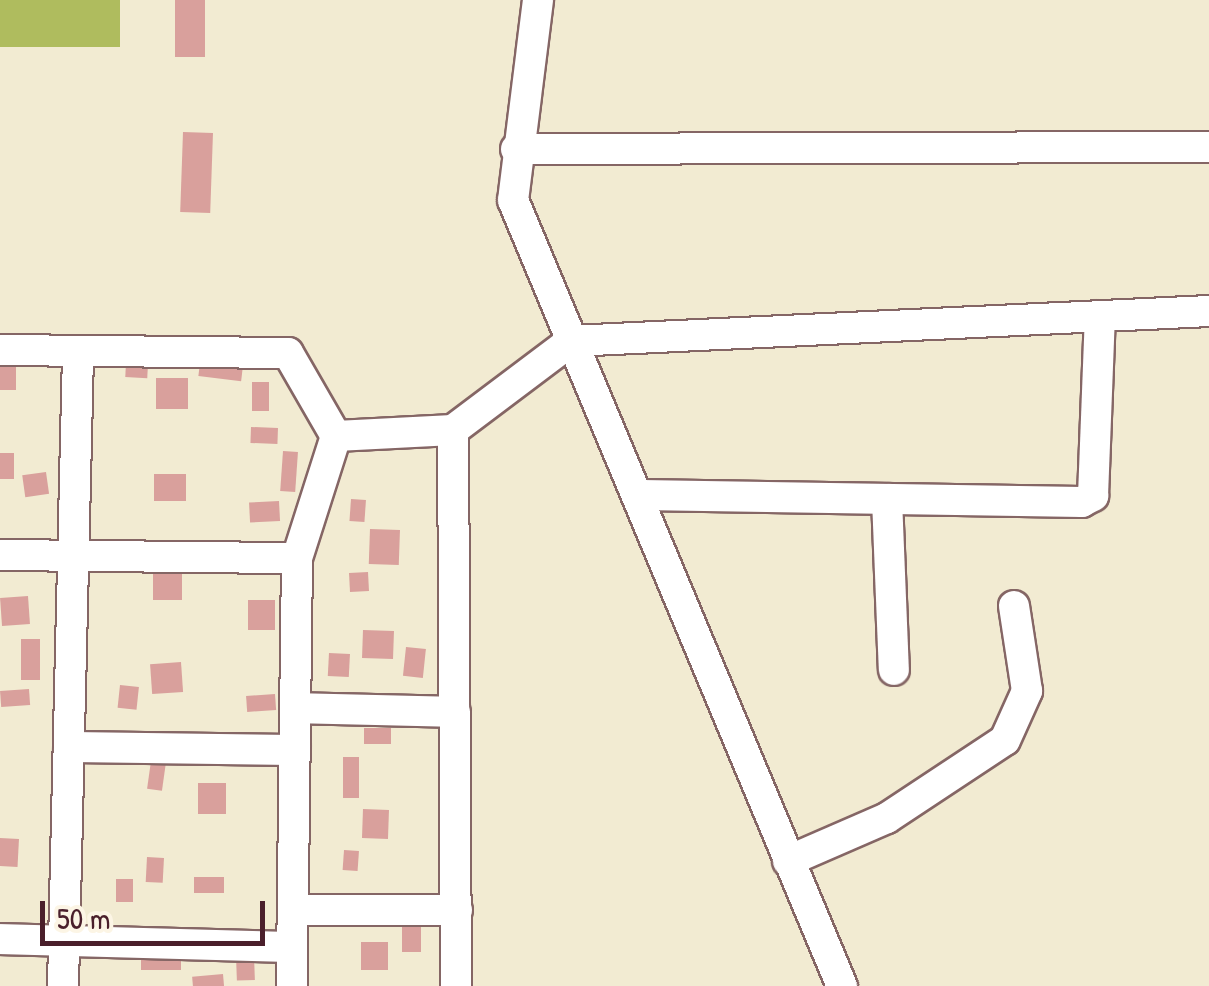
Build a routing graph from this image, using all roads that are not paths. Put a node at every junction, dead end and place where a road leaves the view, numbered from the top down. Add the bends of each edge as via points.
1 (538, 0) edge
2 (1209, 146) edge
3 (516, 150) junction
4 (1209, 310) edge
5 (1100, 316) junction
6 (570, 341) junction
7 (0, 350) edge
8 (78, 352) junction
9 (453, 430) junction
10 (336, 436) junction
11 (641, 495) junction
12 (887, 499) junction
13 (0, 555) edge
14 (74, 558) junction
15 (297, 558) junction
16 (1014, 606) dead end
17 (894, 670) dead end
18 (296, 708) junction
19 (455, 712) junction
20 (69, 747) junction
21 (295, 750) junction
22 (788, 862) junction
23 (294, 910) junction
24 (457, 910) junction
25 (0, 939) edge
26 (64, 941) junction
27 (292, 948) junction
28 (63, 986) edge
29 (292, 986) edge
30 (456, 986) edge
31 (842, 986) edge

1 - 3 street
2 - 3 street
3 - 6 street via 512,200
4 - 5 street
5 - 6 street
5 - 12 street via 1093,496
6 - 9 street
6 - 11 street
7 - 8 street
8 - 10 street via 288,353
8 - 14 street
9 - 10 street
9 - 19 street
10 - 15 street
11 - 12 street
11 - 22 street
12 - 17 street
13 - 14 street
14 - 15 street
14 - 20 street
15 - 18 street
16 - 22 street via 1027,690 1006,740 887,818
18 - 19 street
18 - 21 street
19 - 24 street
20 - 21 street
20 - 26 street
21 - 23 street
22 - 31 street
23 - 24 street
23 - 27 street
24 - 30 street
25 - 26 street
26 - 27 street
26 - 28 street
27 - 29 street

